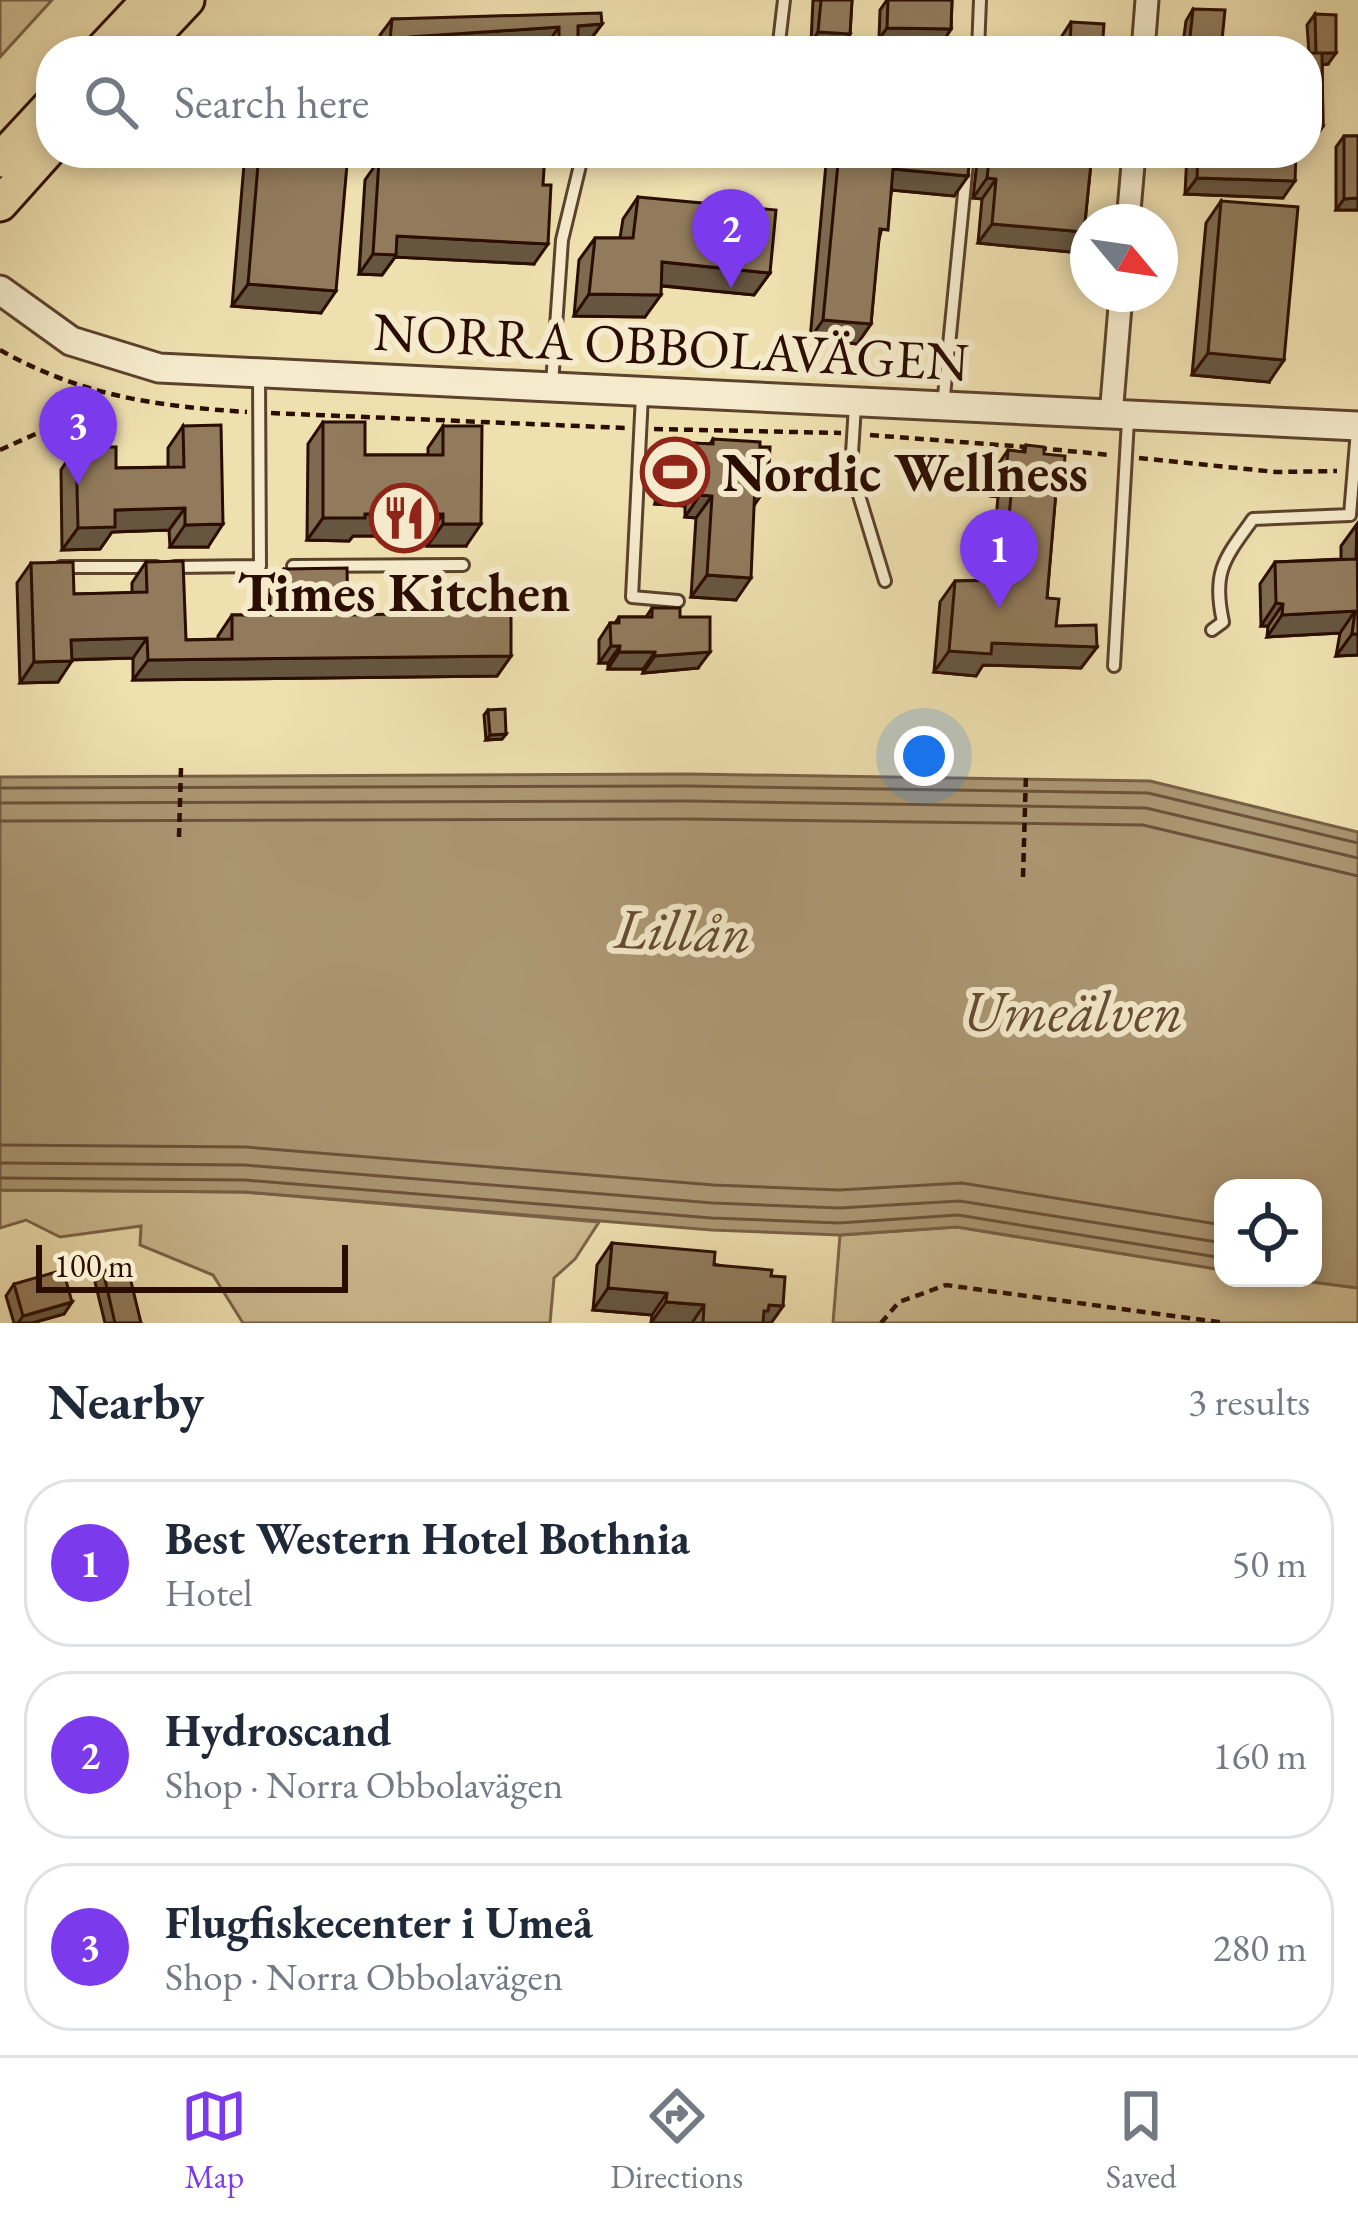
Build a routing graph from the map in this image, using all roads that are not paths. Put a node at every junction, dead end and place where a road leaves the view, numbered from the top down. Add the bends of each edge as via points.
1 (149, 0) edge
2 (187, 0) edge
3 (784, 0) edge
4 (980, 0) edge
5 (1148, 0) edge
6 (115, 36) edge
7 (153, 36) edge
8 (780, 36) edge
9 (979, 36) edge
10 (1144, 36) edge
11 (36, 121) edge
12 (0, 160) edge
13 (36, 164) edge
14 (579, 168) edge
15 (967, 168) edge
16 (1133, 168) edge
17 (2, 202) edge
18 (1130, 204) edge
19 (0, 290) edge
20 (1121, 312) edge
21 (259, 373) junction
22 (551, 387) junction
23 (642, 392) junction
24 (856, 403) junction
25 (943, 407) junction
26 (1119, 416) junction
27 (1358, 426) edge
28 (293, 566) edge
29 (463, 566) dead end
30 (51, 567) edge
31 (885, 581) dead end
32 (678, 601) dead end
33 (1212, 630) dead end
34 (1114, 666) dead end

1 - 6 highway
2 - 7 highway
3 - 8 lane
4 - 9 lane
5 - 10 street
11 - 12 highway
13 - 17 highway
14 - 22 lane via 562,240
15 - 25 lane
16 - 18 street
19 - 21 street, NORRA OBBOLAVÄGEN via 71,341 159,368
20 - 26 street
21 - 22 street, NORRA OBBOLAVÄGEN
21 - 30 lane via 260,566
22 - 23 street, NORRA OBBOLAVÄGEN
23 - 24 street, NORRA OBBOLAVÄGEN
23 - 32 lane via 632,597
24 - 25 street, NORRA OBBOLAVÄGEN
24 - 31 lane via 851,469
25 - 26 street, NORRA OBBOLAVÄGEN
26 - 27 street, NORRA OBBOLAVÄGEN
26 - 34 lane via 1126,457
27 - 33 lane via 1350,515 1253,519 1215,586 1222,622
28 - 29 lane

